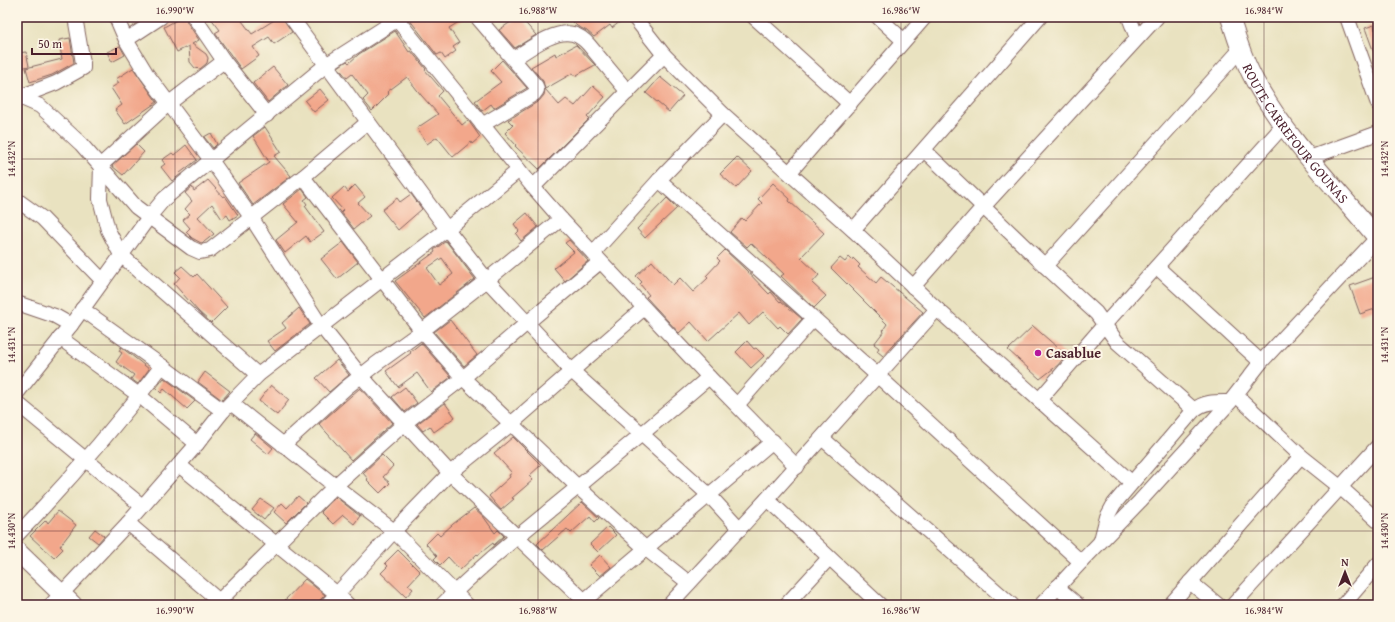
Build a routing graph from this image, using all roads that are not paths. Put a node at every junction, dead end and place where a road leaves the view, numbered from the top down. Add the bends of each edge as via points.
1 (75, 17) edge
2 (116, 17) edge
3 (161, 17) edge
4 (194, 17) edge
5 (291, 17) edge
6 (477, 17) edge
7 (634, 17) edge
8 (754, 17) edge
9 (878, 17) edge
10 (925, 17) edge
11 (1040, 17) edge
12 (1129, 17) edge
13 (1157, 17) edge
14 (1230, 17) edge
15 (1347, 17) edge
16 (398, 18) edge
17 (1137, 38) junction
18 (126, 40) junction
19 (904, 40) junction
20 (1240, 50) junction
21 (664, 55) junction
22 (513, 59) junction
23 (224, 61) junction
24 (326, 64) junction
25 (628, 92) junction
26 (17, 97) edge
27 (168, 104) junction
28 (850, 104) junction
29 (1378, 104) edge
30 (723, 114) junction
31 (267, 115) junction
32 (368, 122) junction
33 (482, 125) junction
34 (1283, 126) junction
35 (1378, 133) edge
36 (924, 150) junction
37 (1309, 158) junction
38 (211, 160) junction
39 (101, 165) junction
40 (519, 170) junction
41 (790, 172) junction
42 (303, 177) junction
43 (659, 180) junction
44 (533, 187) junction
45 (17, 200) edge
46 (983, 207) junction
47 (251, 217) junction
48 (149, 218) junction
49 (560, 219) junction
50 (447, 229) junction
51 (853, 230) junction
52 (1378, 238) edge
53 (121, 256) junction
54 (597, 257) junction
55 (1045, 266) junction
56 (1156, 267) junction
57 (381, 279) junction
58 (487, 280) junction
59 (103, 281) junction
60 (913, 287) junction
61 (17, 303) edge
62 (644, 308) junction
63 (82, 309) junction
64 (937, 309) junction
65 (813, 319) junction
66 (527, 323) junction
67 (1105, 324) junction
68 (71, 325) junction
69 (321, 326) junction
70 (422, 331) junction
71 (60, 338) junction
72 (1262, 362) junction
73 (162, 366) junction
74 (572, 371) junction
75 (258, 375) junction
76 (877, 375) junction
77 (361, 376) junction
78 (709, 377) junction
79 (463, 378) junction
80 (17, 392) edge
81 (140, 396) junction
82 (1232, 399) junction
83 (1039, 400) junction
84 (17, 403) edge
85 (737, 405) junction
86 (227, 407) junction
87 (1194, 410) junction
88 (405, 423) junction
89 (511, 424) junction
90 (642, 435) junction
91 (822, 438) junction
92 (773, 441) junction
93 (197, 444) junction
94 (283, 446) junction
95 (1378, 446) edge
96 (1160, 450) junction
97 (1301, 456) junction
98 (86, 460) junction
99 (1175, 462) junction
100 (179, 465) junction
101 (797, 467) junction
102 (450, 473) junction
103 (1132, 482) junction
104 (334, 486) junction
105 (578, 487) junction
106 (1340, 487) junction
107 (709, 495) junction
108 (768, 499) junction
109 (142, 506) junction
110 (1378, 521) edge
111 (128, 523) junction
112 (740, 528) junction
113 (394, 531) junction
114 (17, 535) edge
115 (517, 538) junction
116 (1100, 542) junction
117 (275, 544) junction
118 (645, 548) junction
119 (17, 551) edge
120 (829, 558) junction
121 (1081, 562) junction
122 (1378, 564) edge
123 (1190, 582) junction
124 (688, 584) junction
125 (1057, 587) junction
126 (454, 592) junction
127 (337, 594) junction
128 (62, 601) edge
129 (220, 603) edge
130 (584, 603) edge
131 (1345, 604) edge
132 (327, 605) edge
133 (348, 605) edge
134 (442, 605) edge
135 (467, 605) edge
136 (669, 605) edge
137 (786, 605) edge
138 (880, 605) edge
139 (1012, 605) edge
140 (1041, 605) edge
141 (1078, 605) edge
142 (1170, 605) edge
143 (1218, 605) edge
144 (1233, 605) edge

1 - 26 street via 82,68 56,83
2 - 18 street
3 - 18 street
4 - 23 street
5 - 24 street
6 - 22 street
7 - 21 street
8 - 28 street
9 - 19 street
10 - 19 street
11 - 36 street
12 - 17 street
13 - 17 street
14 - 20 main road, ROUTE CARREFOUR GOUNAS
15 - 29 street
16 - 24 street
16 - 33 street
17 - 46 street
18 - 27 street
19 - 28 street
20 - 34 main road, ROUTE CARREFOUR GOUNAS via 1260,90
20 - 55 street
21 - 25 street
21 - 30 street
22 - 25 street via 556,35 572,34 582,38 589,45
22 - 33 street via 537,90
23 - 27 street
23 - 31 street
24 - 31 street
24 - 32 street
25 - 44 street
26 - 39 street via 40,106
27 - 38 street
27 - 39 street
28 - 41 street
30 - 41 street
30 - 43 street
31 - 38 street
32 - 42 street
32 - 50 street
33 - 40 street
34 - 37 main road, ROUTE CARREFOUR GOUNAS
34 - 56 street
35 - 37 street
36 - 46 street
36 - 51 street
37 - 52 main road, ROUTE CARREFOUR GOUNAS
38 - 47 street
38 - 48 street via 164,199
39 - 48 street via 127,198
39 - 53 street via 100,199 108,230
40 - 44 street
40 - 50 street
41 - 51 street
42 - 47 street
42 - 57 street
43 - 54 street
43 - 65 street
44 - 49 street
45 - 59 street via 42,218
46 - 55 street
46 - 60 street
47 - 48 street via 210,250 200,252
47 - 69 street
48 - 53 street
49 - 54 street
49 - 58 street
50 - 57 street
50 - 58 street
51 - 60 street
52 - 72 street
53 - 59 street
53 - 75 street
54 - 62 street
54 - 66 street
55 - 67 street
56 - 67 street
56 - 72 street
57 - 69 street
57 - 70 street
58 - 66 street
58 - 70 street
59 - 63 street
60 - 64 street
61 - 68 street via 55,316
62 - 74 street
62 - 78 street
63 - 68 street
63 - 73 street
64 - 76 street
64 - 83 street
65 - 76 street
65 - 85 street
66 - 74 street
66 - 79 street
67 - 83 street
67 - 87 street via 1117,342
68 - 71 street
69 - 75 street
69 - 77 street
70 - 77 street
70 - 79 street
71 - 80 street
71 - 81 street
72 - 82 street
73 - 81 street
73 - 86 street
74 - 89 street
74 - 90 street
75 - 86 street
76 - 91 street
76 - 121 street
77 - 88 street
77 - 94 street
78 - 85 street
78 - 90 street
79 - 88 street
79 - 89 street
81 - 93 street
81 - 98 street
82 - 87 street via 1203,404
82 - 97 street
82 - 99 street
83 - 103 street
84 - 98 street
85 - 92 street
86 - 93 street
86 - 94 street
87 - 96 street
88 - 102 street
88 - 104 street
89 - 102 street
89 - 105 street
90 - 105 street
90 - 107 street
91 - 101 street
91 - 139 street
92 - 101 street
92 - 107 street
93 - 100 street
94 - 104 street
95 - 106 street
96 - 99 street
96 - 103 street
97 - 106 street
97 - 123 street
98 - 109 street
98 - 114 street
99 - 116 street
100 - 109 street
100 - 117 street
101 - 108 street
102 - 113 street
102 - 115 street
103 - 116 street via 1110,509
104 - 113 street
104 - 117 street
105 - 115 street
105 - 118 street
106 - 110 street
106 - 144 street
107 - 112 street
107 - 118 street
108 - 112 street
108 - 120 street
109 - 111 street
111 - 128 street
111 - 129 street
112 - 124 street
113 - 126 street
113 - 127 street
115 - 126 street
115 - 130 street
116 - 121 street
117 - 127 street
117 - 129 street
118 - 124 street
118 - 130 street
119 - 128 main road
120 - 137 street
120 - 138 street
121 - 125 street
122 - 131 street
123 - 142 street
123 - 143 street
124 - 136 street
125 - 140 street
125 - 141 street
126 - 134 street
126 - 135 street
127 - 132 street
127 - 133 street

